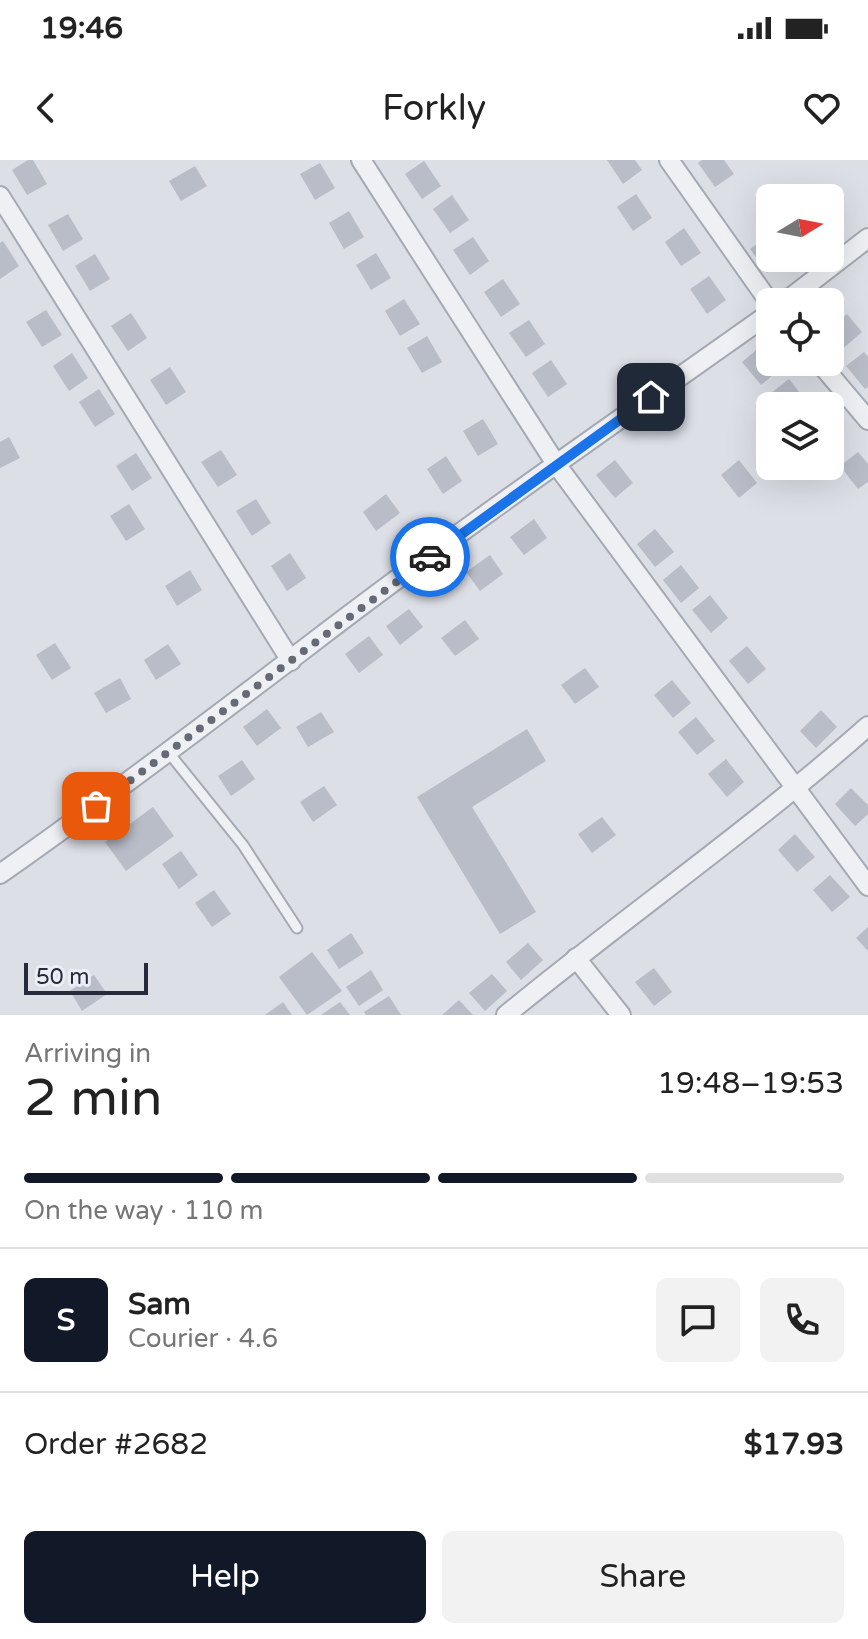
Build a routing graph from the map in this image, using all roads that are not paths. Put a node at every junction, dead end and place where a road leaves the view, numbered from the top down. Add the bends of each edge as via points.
1 (361, 160) edge
2 (669, 160) edge
3 (0, 196) edge
4 (868, 238) edge
5 (759, 288) edge
6 (803, 288) edge
7 (756, 323) edge
8 (831, 376) edge
9 (868, 420) edge
10 (556, 464) junction
11 (291, 661) junction
12 (868, 726) edge
13 (169, 753) junction
14 (797, 789) junction
15 (0, 874) edge
16 (868, 886) edge
17 (297, 928) dead end
18 (576, 958) junction
19 (506, 1015) edge
20 (621, 1015) edge

1 - 10 street
2 - 5 street
3 - 11 street
4 - 6 street
7 - 10 street
8 - 9 street
10 - 11 street
10 - 14 street
11 - 13 street
12 - 14 street
13 - 15 street
13 - 17 lane via 243,845
14 - 16 street
14 - 18 street
18 - 19 street
18 - 20 street

